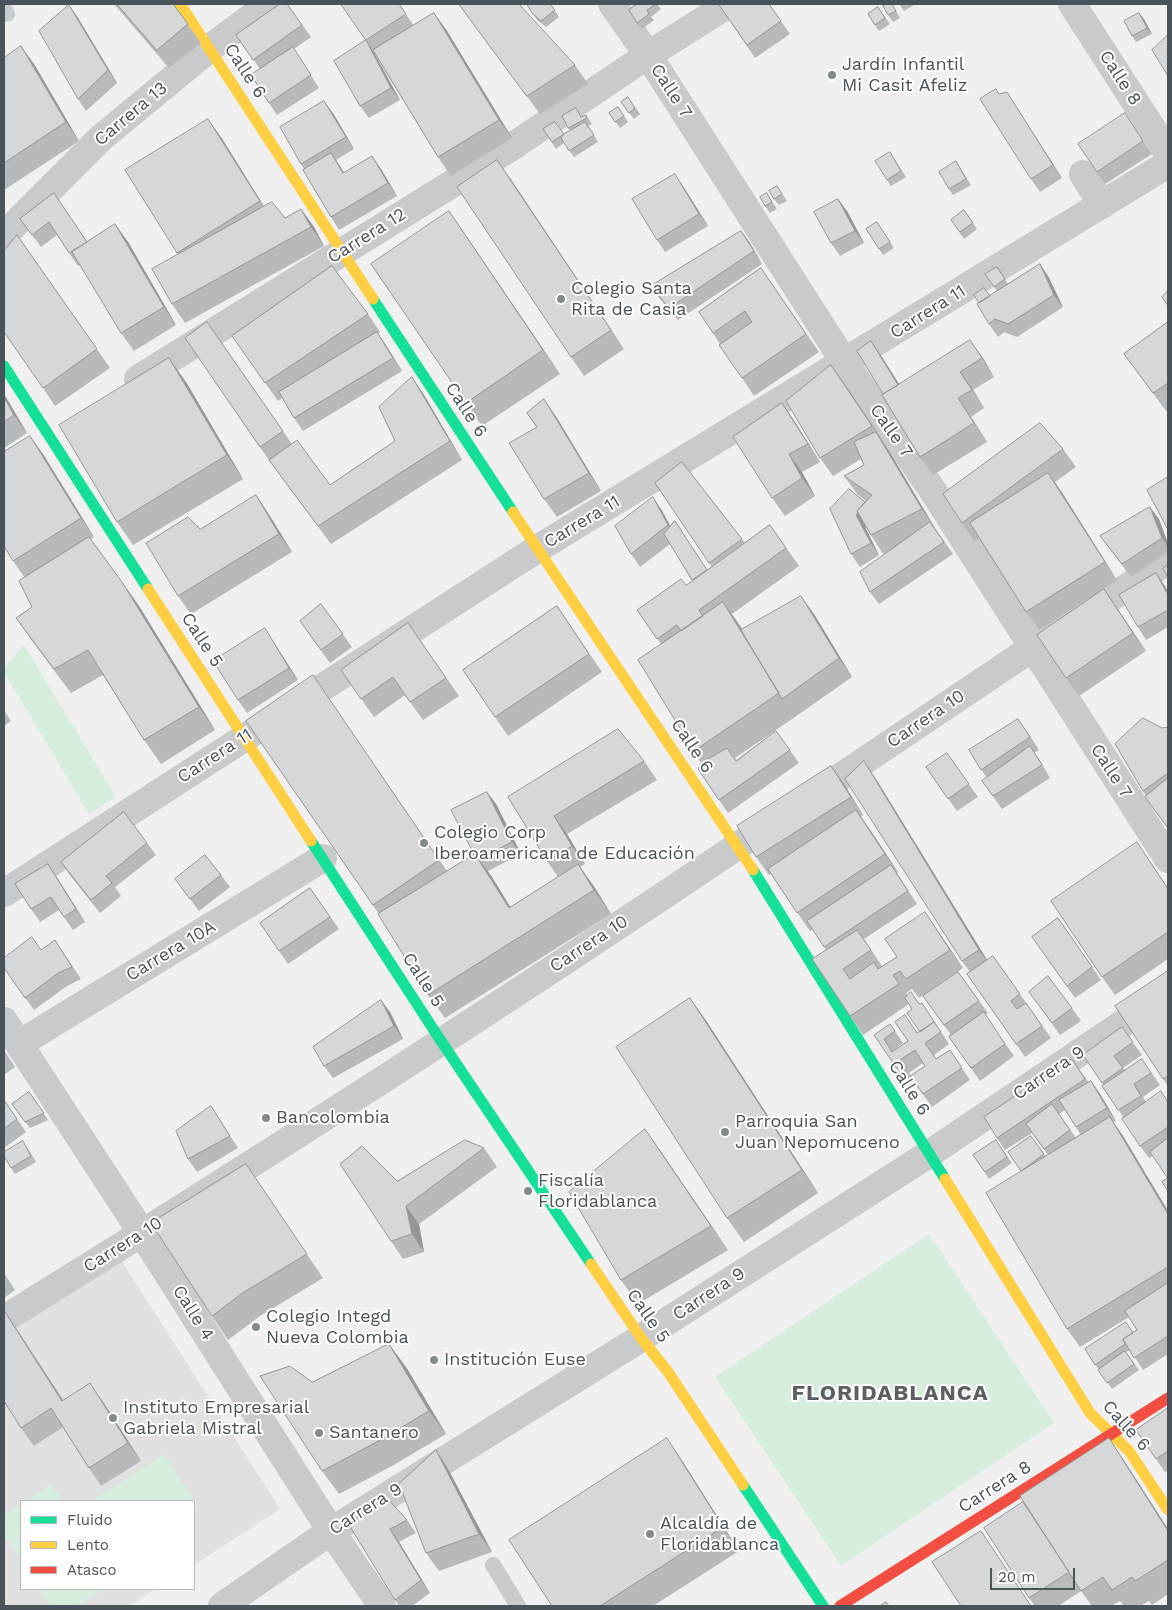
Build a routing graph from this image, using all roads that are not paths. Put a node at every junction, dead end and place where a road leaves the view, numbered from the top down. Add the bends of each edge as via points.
1 (180, 4) edge
2 (268, 4) edge
3 (612, 4) edge
4 (729, 4) edge
5 (1072, 4) edge
6 (210, 48) junction
7 (648, 55) junction
8 (1168, 153) edge
9 (1168, 164) edge
10 (1083, 174) dead end
11 (1102, 205) junction
12 (4, 235) edge
13 (342, 252) junction
14 (845, 363) junction
15 (4, 366) edge
16 (116, 393) edge
17 (57, 430) junction
18 (26, 450) edge
19 (537, 549) junction
20 (1168, 560) edge
21 (1032, 648) junction
22 (244, 737) junction
23 (738, 846) junction
24 (322, 858) junction
25 (1168, 859) edge
26 (4, 893) edge
27 (1168, 993) edge
28 (4, 1021) edge
29 (441, 1041) junction
30 (19, 1044) junction
31 (929, 1154) junction
32 (142, 1233) junction
33 (4, 1318) edge
34 (641, 1338) junction
35 (1168, 1398) edge
36 (1111, 1434) junction
37 (1168, 1510) edge
38 (331, 1531) junction
39 (493, 1565) dead end
40 (222, 1606) edge
41 (382, 1606) edge
42 (518, 1606) edge
43 (823, 1606) edge
44 (840, 1606) edge

1 - 6 street, Calle 6
2 - 6 street, Carrera 13
3 - 7 street, Calle 7
4 - 7 street, Carrera 12
5 - 8 street, Calle 8
6 - 12 street, Carrera 13 via 101,138
6 - 13 street, Calle 6
7 - 13 street, Carrera 12 via 516,144
7 - 14 street, Calle 7
9 - 11 street, Carrera 11
10 - 11 street
11 - 14 street, Carrera 11
13 - 16 street, Carrera 12
13 - 19 street, Calle 6
14 - 19 street, Carrera 11
14 - 21 street, Calle 7 via 933,491
15 - 17 street, Calle 5
17 - 18 street
17 - 22 street, Calle 5
19 - 22 street, Carrera 11
19 - 23 street, Calle 6
20 - 21 street, Carrera 10
21 - 23 street, Carrera 10
21 - 25 street, Calle 7
22 - 24 street, Calle 5
22 - 26 street, Carrera 11
23 - 29 street, Carrera 10
23 - 31 street, Calle 6
24 - 29 street, Calle 5
24 - 30 street, Carrera 10A
27 - 31 street, Carrera 9
28 - 30 street, Calle 4
29 - 32 street, Carrera 10
29 - 34 street, Calle 5
30 - 32 street, Calle 4
31 - 34 street, Carrera 9
31 - 36 street, Calle 6 via 1090,1414
32 - 33 street, Carrera 10
32 - 38 street, Calle 4
34 - 38 street, Carrera 9
34 - 43 street, Calle 5 via 668,1372
35 - 36 street, Carrera 8
36 - 37 street, Calle 6 via 1129,1451
36 - 44 street, Carrera 8
38 - 40 street, Carrera 9
38 - 41 street, Calle 4
39 - 42 lane

